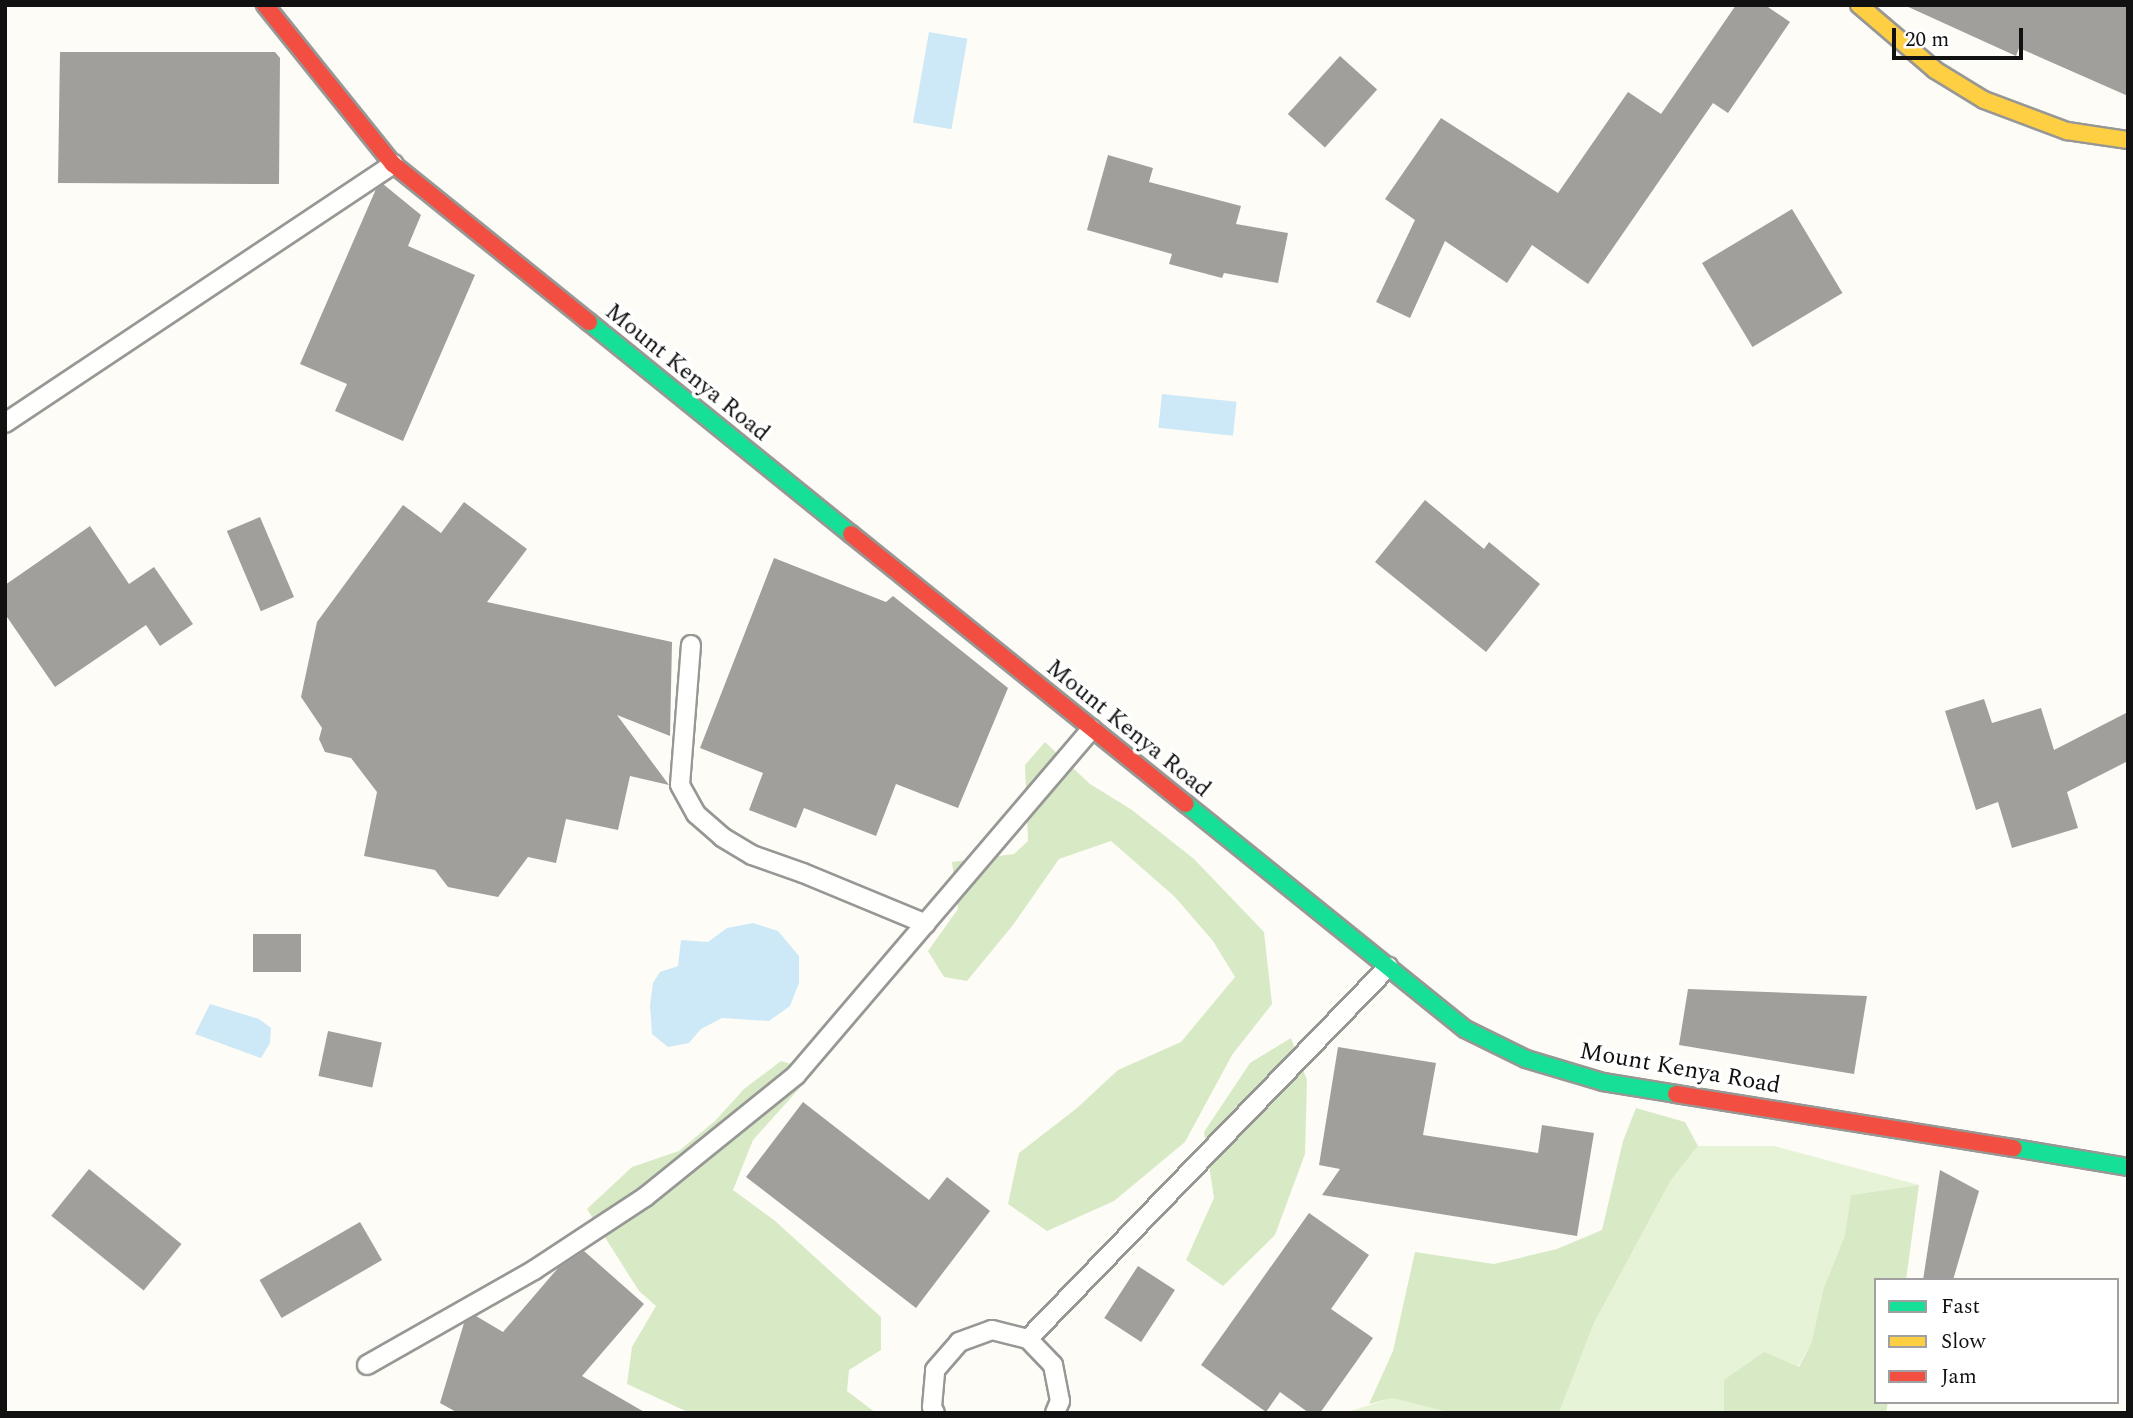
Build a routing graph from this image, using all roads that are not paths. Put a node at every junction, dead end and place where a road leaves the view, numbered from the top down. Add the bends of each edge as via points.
1 (265, 5) edge
2 (1859, 5) edge
3 (2128, 141) edge
4 (393, 164) junction
5 (5, 423) edge
6 (691, 645) dead end
7 (1091, 729) junction
8 (926, 924) junction
9 (1388, 967) junction
10 (2128, 1167) edge
11 (1028, 1339) junction
12 (367, 1365) dead end
13 (935, 1413) edge
14 (1055, 1413) edge

1 - 4 main road, Mount Kenya Road
2 - 3 main road via 1935,70 1984,100 2067,131
4 - 5 lane
4 - 7 main road, Mount Kenya Road
6 - 8 lane via 680,785 696,814 752,855
7 - 8 lane
7 - 9 main road, Mount Kenya Road
8 - 12 lane via 796,1075 645,1197 534,1270
9 - 10 main road, Mount Kenya Road via 1465,1029 1526,1059 1603,1082
9 - 11 lane
11 - 13 lane via 992,1330 959,1342 935,1370
11 - 14 lane via 1053,1366 1060,1401

